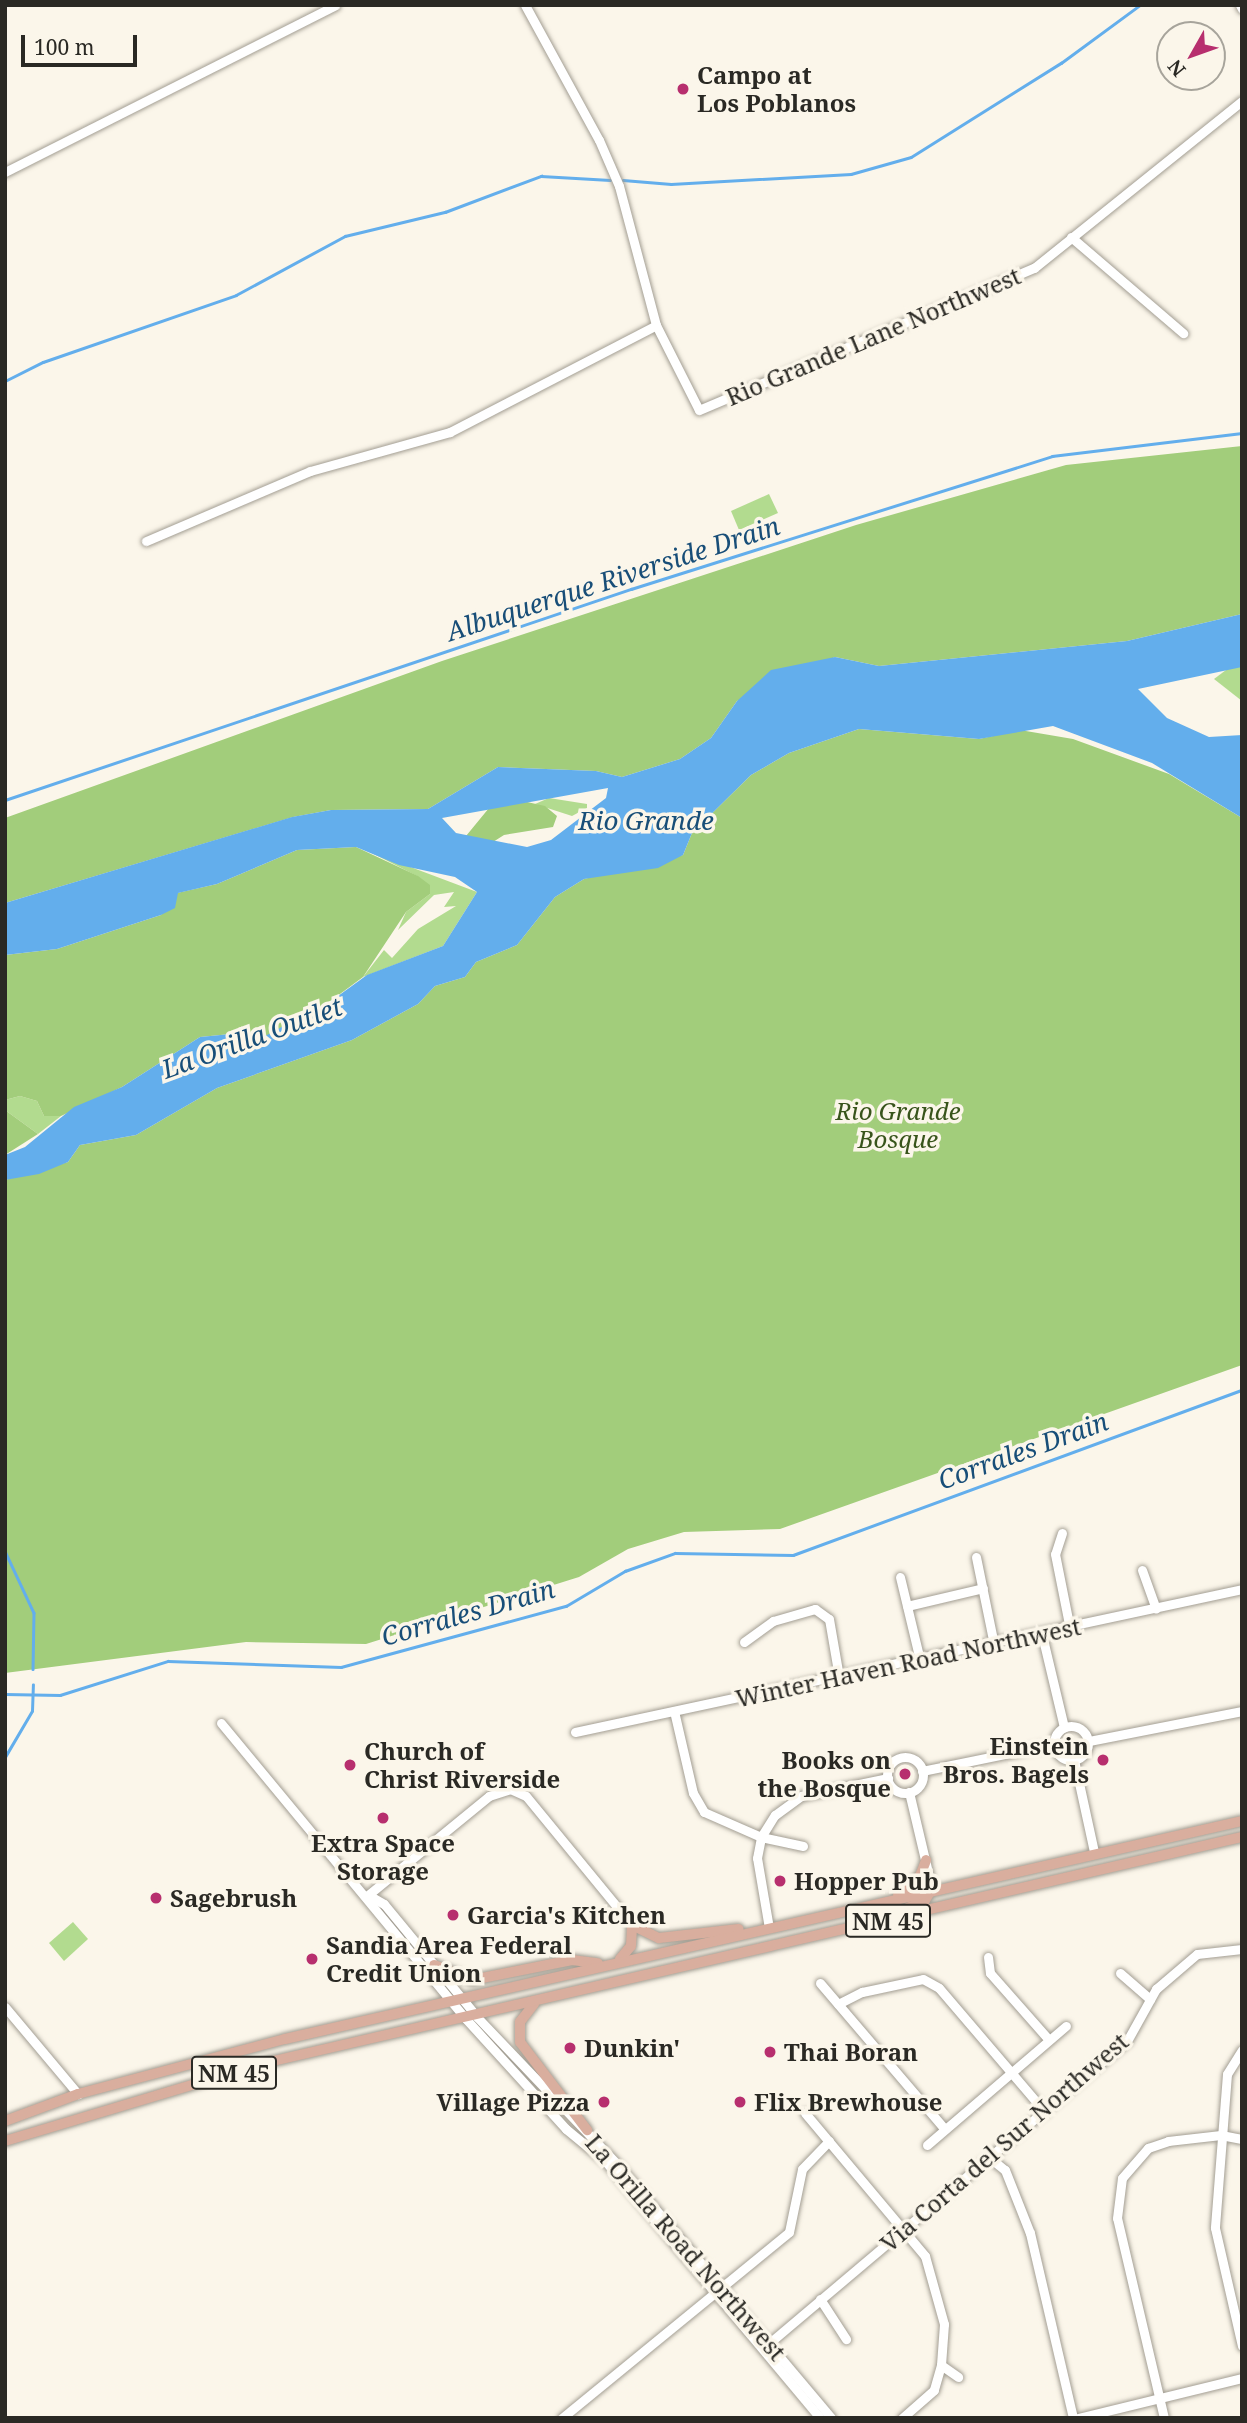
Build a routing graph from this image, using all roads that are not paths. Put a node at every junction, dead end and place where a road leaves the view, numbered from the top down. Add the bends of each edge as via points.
1 (335, 5) edge
2 (525, 5) edge
3 (1242, 101) edge
4 (5, 172) edge
5 (1071, 237) junction
6 (656, 325) junction
7 (1182, 333) dead end
8 (146, 541) dead end
9 (1062, 1533) dead end
10 (976, 1557) dead end
11 (1142, 1570) dead end
12 (901, 1577) dead end
13 (983, 1588) junction
14 (1242, 1590) edge
15 (907, 1606) junction
16 (1156, 1609) junction
17 (1070, 1629) junction
18 (1042, 1635) junction
19 (744, 1642) dead end
20 (994, 1645) junction
21 (920, 1660) junction
22 (839, 1677) junction
23 (674, 1711) junction
24 (1242, 1711) edge
25 (221, 1723) dead end
26 (1064, 1727) junction
27 (575, 1732) dead end
28 (1088, 1741) junction
29 (1054, 1744) junction
30 (1074, 1760) junction
31 (922, 1772) junction
32 (888, 1778) junction
33 (909, 1792) junction
34 (1239, 1820) edge
35 (761, 1837) junction
36 (1242, 1837) edge
37 (803, 1846) dead end
38 (1094, 1852) junction
39 (926, 1860) junction
40 (932, 1889) junction
41 (368, 1895) junction
42 (893, 1899) junction
43 (632, 1925) junction
44 (764, 1928) junction
45 (1242, 1949) edge
46 (764, 1950) junction
47 (988, 1957) dead end
48 (614, 1962) junction
49 (434, 1965) junction
50 (1120, 1973) dead end
51 (820, 1983) dead end
52 (455, 1998) junction
53 (1150, 1999) junction
54 (534, 2004) junction
55 (838, 2004) junction
56 (5, 2007) edge
57 (471, 2018) junction
58 (1066, 2026) dead end
59 (1049, 2040) junction
60 (1242, 2049) edge
61 (1012, 2072) junction
62 (78, 2094) junction
63 (1045, 2112) junction
64 (805, 2113) dead end
65 (5, 2121) edge
66 (943, 2127) junction
67 (587, 2130) junction
68 (1221, 2134) junction
69 (1242, 2139) edge
70 (5, 2141) edge
71 (829, 2141) junction
72 (927, 2145) dead end
73 (990, 2158) junction
74 (906, 2229) junction
75 (719, 2290) junction
76 (820, 2299) junction
77 (846, 2339) dead end
78 (766, 2346) junction
79 (1242, 2346) edge
80 (941, 2365) junction
81 (958, 2377) dead end
82 (1242, 2378) edge
83 (1158, 2396) junction
84 (562, 2418) edge
85 (820, 2418) edge
86 (831, 2418) edge
87 (902, 2418) edge
88 (1076, 2418) edge
89 (1164, 2418) edge

1 - 4 street
2 - 6 street via 619,186
3 - 5 street, Rio Grande Lane Northwest
5 - 6 street, Rio Grande Lane Northwest via 1034,268 980,294 699,410
5 - 7 street
6 - 8 street via 450,432 310,471
9 - 17 street via 1055,1555
10 - 13 street
11 - 16 street
12 - 15 street
13 - 15 street
13 - 20 street
14 - 16 street, Winter Haven Road Northwest
15 - 21 street
16 - 17 street, Winter Haven Road Northwest
17 - 18 street, Winter Haven Road Northwest
18 - 20 street, Winter Haven Road Northwest
18 - 26 street
19 - 22 street via 774,1621 815,1609 829,1619
20 - 21 street, Winter Haven Road Northwest
21 - 22 street, Winter Haven Road Northwest
22 - 23 street, Winter Haven Road Northwest
23 - 27 street, Winter Haven Road Northwest
23 - 35 street via 697,1802 713,1818
24 - 28 street
25 - 41 street, La Orilla Road Northwest
26 - 28 street via 1079,1727
26 - 29 street
28 - 30 street via 1085,1754
29 - 30 street via 1060,1756
29 - 31 street
30 - 38 street
31 - 32 street via 915,1760 904,1757 889,1767
31 - 33 street via 919,1786
32 - 33 street via 898,1791
32 - 35 street via 801,1796 775,1815
33 - 39 street
34 - 38 main road, NM 45
35 - 37 street
35 - 44 street via 757,1869
36 - 46 main road, NM 45
38 - 40 main road, NM 45
39 - 40 street
39 - 42 main road via 920,1876
40 - 42 main road, NM 45
40 - 46 main road via 913,1908 784,1938
41 - 43 street via 489,1796 510,1789 526,1797
41 - 49 street, La Orilla Road Northwest via 384,1904
41 - 52 street, La Orilla Road Northwest
42 - 44 main road, NM 45
43 - 44 main road via 659,1938 708,1929
43 - 48 main road via 631,1946
44 - 48 main road, NM 45
45 - 53 street, Via Corta del Sur Northwest via 1198,1954
46 - 54 main road, NM 45
47 - 59 street via 990,1973
48 - 49 main road via 572,1960 472,1980
48 - 52 main road, NM 45
49 - 52 street, La Orilla Road Northwest
50 - 53 street
51 - 55 street
52 - 57 street, La Orilla Road Northwest
52 - 62 main road, NM 45
53 - 63 street, Via Corta del Sur Northwest via 1127,2041
54 - 57 main road, NM 45
54 - 67 main road via 520,2022 520,2042
55 - 61 street via 862,1992 923,1979 939,1988
55 - 66 street
56 - 62 street
57 - 67 street, La Orilla Road Northwest
57 - 70 main road, NM 45 via 268,2062
57 - 75 street, La Orilla Road Northwest via 566,2129 598,2153
58 - 59 street
59 - 61 street
60 - 68 street via 1227,2074
61 - 63 street
61 - 66 street
62 - 65 main road, NM 45
63 - 73 street, Via Corta del Sur Northwest
64 - 71 street
66 - 72 street
67 - 75 street, La Orilla Road Northwest
68 - 69 street
68 - 79 street via 1215,2228
68 - 83 street via 1148,2148 1122,2178 1117,2218
71 - 74 street
71 - 75 street via 802,2169 789,2232
73 - 74 street, Via Corta del Sur Northwest
73 - 88 street via 1005,2170 1030,2233
74 - 76 street, Via Corta del Sur Northwest
74 - 80 street via 925,2256 944,2324
75 - 78 street, La Orilla Road Northwest
75 - 84 street
76 - 77 street
76 - 78 street, Via Corta del Sur Northwest
78 - 85 street, La Orilla Road Northwest
78 - 86 street, La Orilla Road Northwest
80 - 81 street
80 - 87 street via 934,2390
82 - 83 street
83 - 88 street
83 - 89 street

